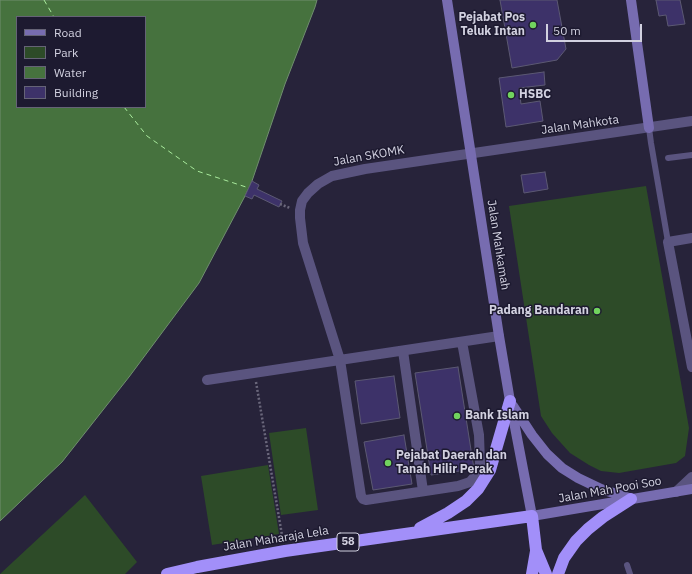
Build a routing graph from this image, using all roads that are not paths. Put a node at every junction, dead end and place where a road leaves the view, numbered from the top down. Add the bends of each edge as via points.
1 (447, 0) edge
2 (631, 0) edge
3 (692, 121) edge
4 (649, 128) junction
5 (472, 154) junction
6 (692, 155) edge
7 (668, 158) dead end
8 (692, 238) edge
9 (668, 242) junction
10 (499, 336) junction
11 (462, 342) junction
12 (403, 351) junction
13 (340, 360) junction
14 (692, 367) edge
15 (207, 380) dead end
16 (510, 401) junction
17 (692, 477) edge
18 (692, 489) edge
19 (424, 491) junction
20 (676, 492) junction
21 (631, 499) junction
22 (532, 516) junction
23 (412, 533) junction
24 (536, 550) junction
25 (627, 566) dead end
26 (167, 574) edge
27 (532, 574) edge
28 (546, 574) edge
29 (558, 574) edge
30 (630, 574) edge

1 - 5 main road, Jalan Mahkamah
2 - 4 main road
3 - 4 street, Jalan Mahkota
4 - 5 street, Jalan Mahkota
4 - 9 lane
5 - 10 main road, Jalan Mahkamah
5 - 13 street, Jalan SKOMK via 332,176 318,184 302,201 300,218 303,243
6 - 7 lane
8 - 9 street
9 - 14 street
10 - 11 street
10 - 16 main road, Jalan Mahkamah
11 - 12 street
11 - 19 street via 479,435 480,464 470,482
12 - 13 street
12 - 19 street
13 - 15 street
13 - 19 street via 361,496 366,500
16 - 21 main road via 532,435 562,468 601,490
16 - 22 main road, Jalan Mahkamah
16 - 23 highway via 490,470 478,489 448,513
17 - 20 street
18 - 20 main road, Jalan Mah Pooi Soo
20 - 21 main road, Jalan Mah Pooi Soo
21 - 22 main road, Jalan Mah Pooi Soo
21 - 29 highway via 603,517 576,541 564,558
22 - 23 highway, Jalan Maharaja Lela / 58
22 - 24 highway
23 - 26 highway, Jalan Maharaja Lela / 58 via 285,551
24 - 27 highway
24 - 28 highway
25 - 30 lane

